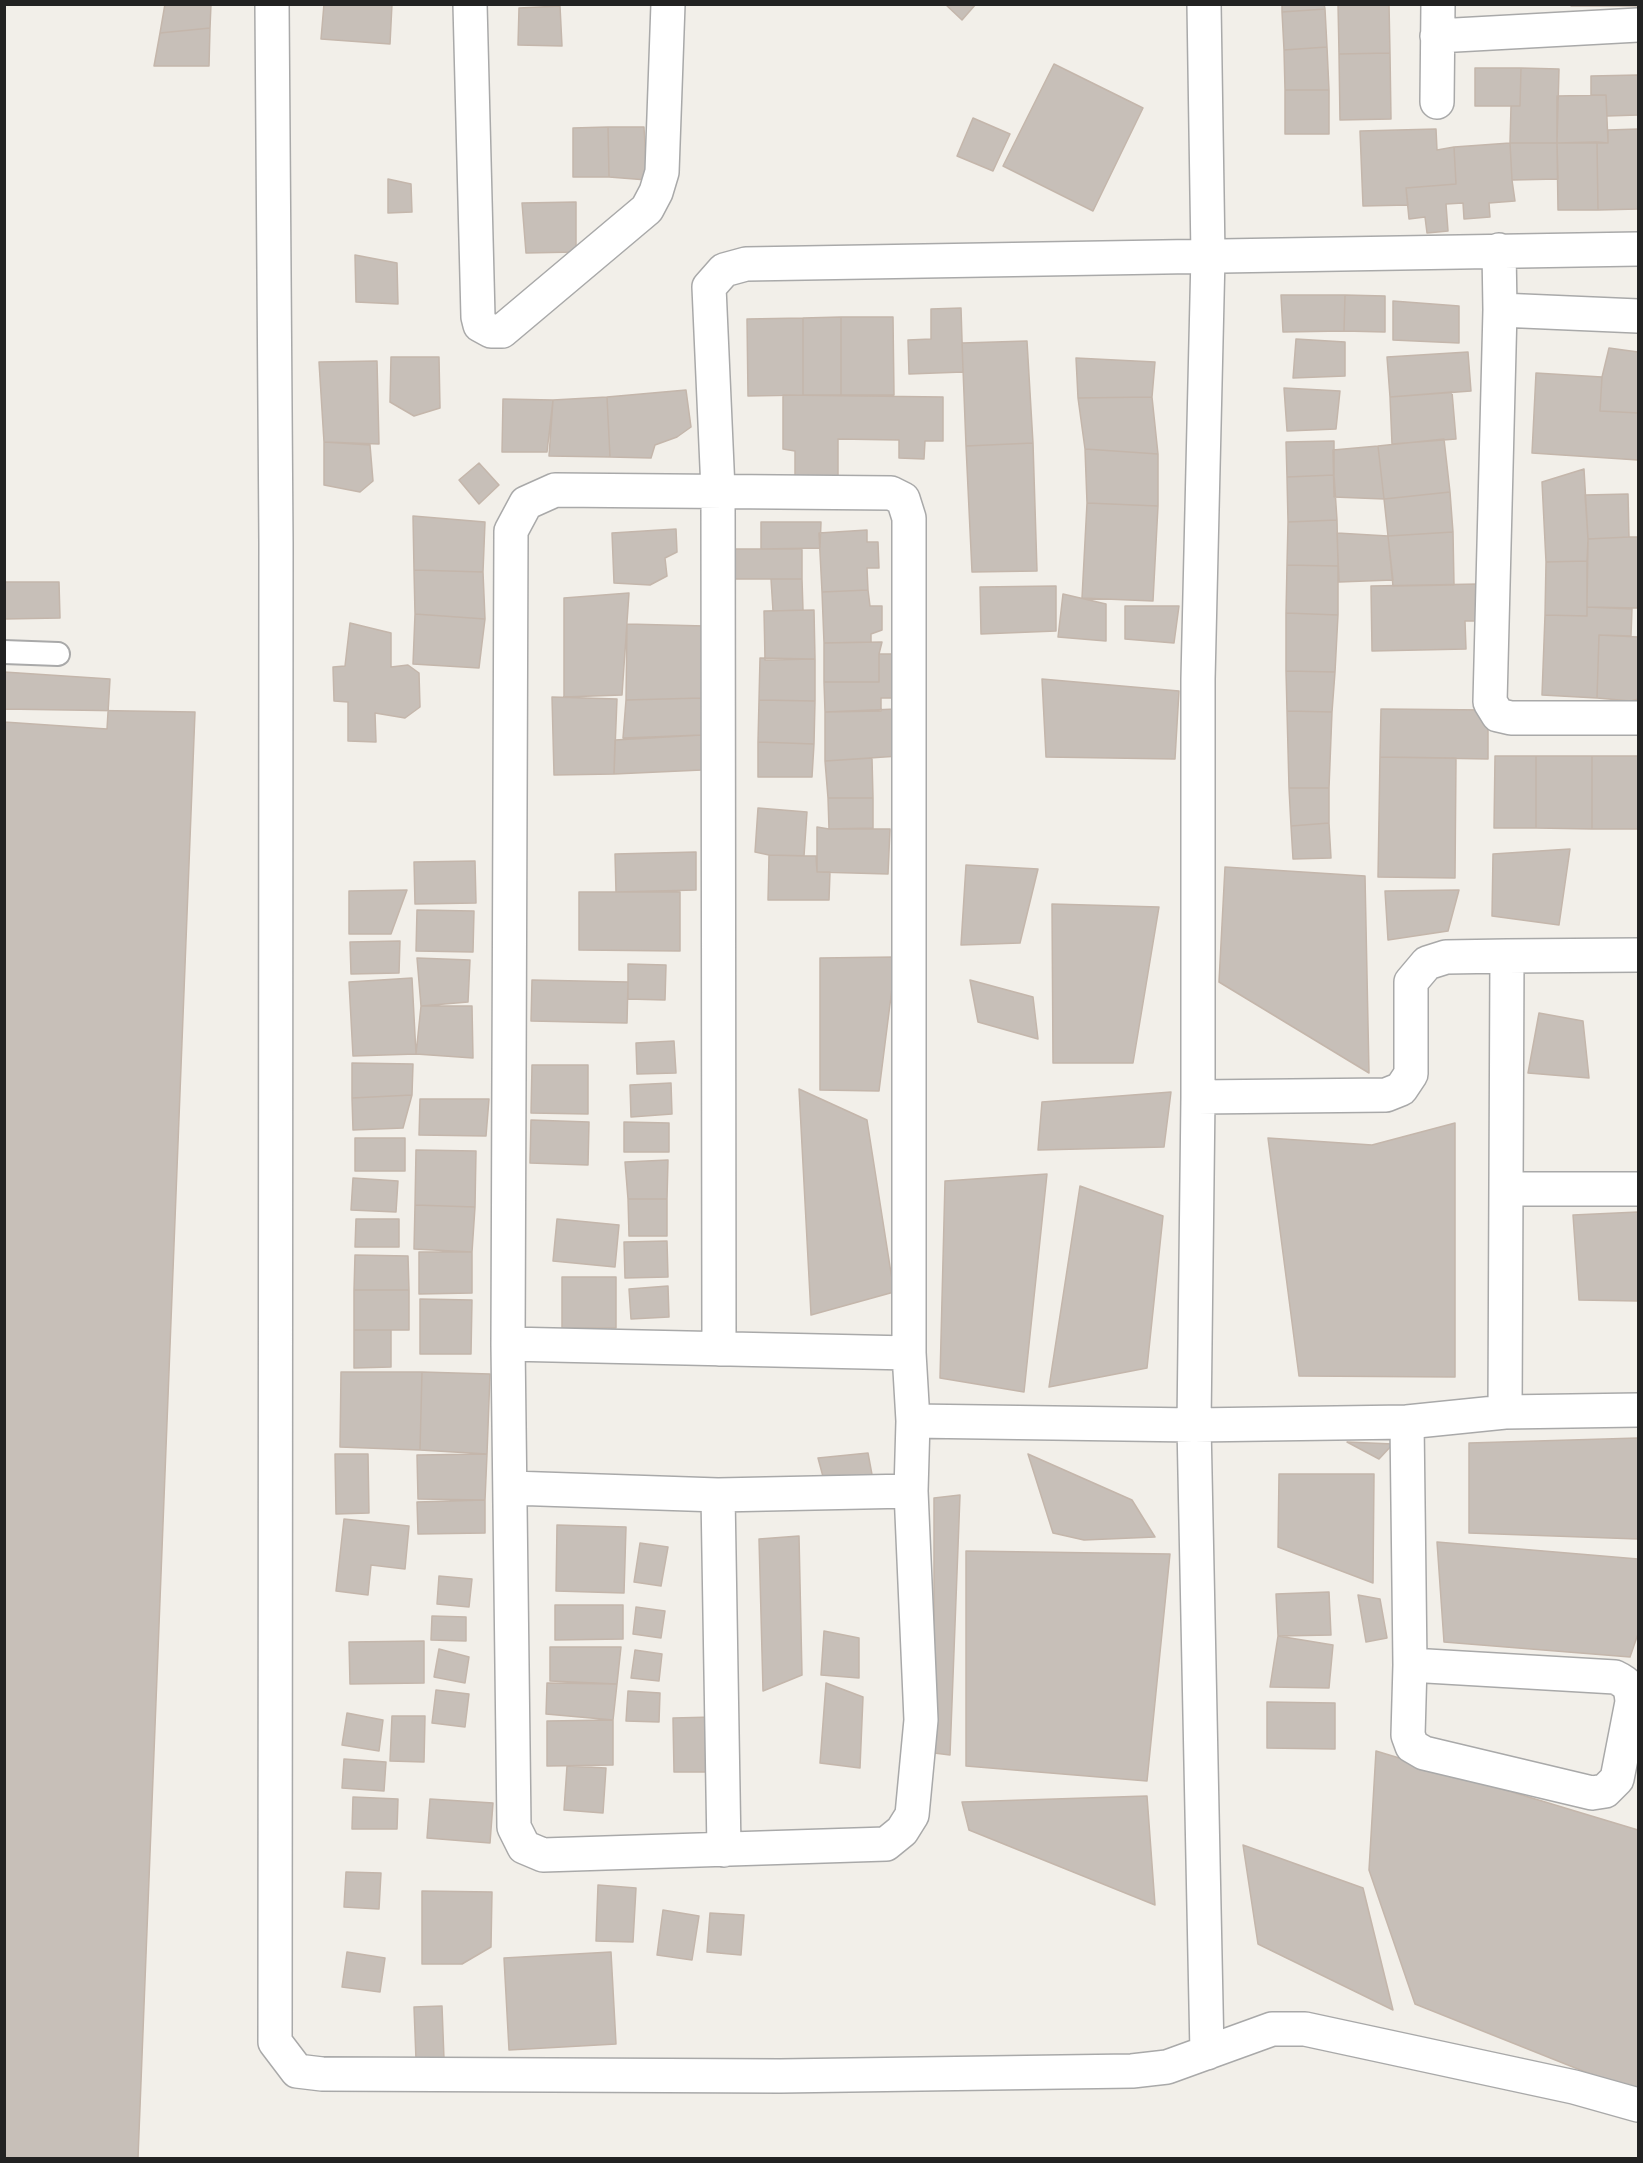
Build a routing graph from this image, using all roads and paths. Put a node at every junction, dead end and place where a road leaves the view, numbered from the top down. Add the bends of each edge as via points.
1 (272, 4) edge
2 (470, 4) edge
3 (668, 4) edge
4 (1204, 4) edge
5 (1561, 16) edge
6 (1437, 20) edge
7 (1638, 25) edge
8 (1437, 102) dead end
9 (1638, 249) edge
10 (1499, 250) junction
11 (1208, 256) junction
12 (1500, 310) junction
13 (1638, 316) edge
14 (718, 490) junction
15 (4, 652) edge
16 (58, 654) dead end
17 (1638, 718) edge
18 (1638, 955) edge
19 (1507, 956) junction
20 (1198, 1097) junction
21 (1506, 1189) junction
22 (1638, 1189) edge
23 (508, 1344) junction
24 (720, 1349) junction
25 (909, 1353) junction
26 (1638, 1410) edge
27 (1505, 1412) junction
28 (913, 1421) junction
29 (1407, 1422) junction
30 (1194, 1425) junction
31 (511, 1488) junction
32 (911, 1491) junction
33 (718, 1495) junction
34 (1410, 1665) junction
35 (724, 1850) junction
36 (1207, 2053) junction
37 (1638, 2105) edge

1 - 36 street via 275,2042 297,2071 322,2074 780,2076 1132,2071 1167,2067
2 - 3 street via 478,317 480,325 502,331 651,201 662,172
4 - 11 street
5 - 6 street
5 - 7 street
6 - 8 street
9 - 10 street
10 - 11 street
10 - 12 street
11 - 14 street via 746,264 724,270 709,287
11 - 20 street via 1198,680
12 - 13 street
12 - 17 street via 1490,702 1498,715 1511,718
14 - 23 street via 555,490 526,503 511,531
14 - 24 street
14 - 25 street via 891,493 903,499 909,518
15 - 16 lane
18 - 19 street
19 - 20 street via 1446,957 1426,963 1411,982 1411,1074 1401,1089 1386,1095
19 - 21 street
20 - 30 street
21 - 22 street
21 - 27 street
23 - 24 street
23 - 31 street
24 - 25 street
25 - 28 street
26 - 27 street
27 - 29 street
28 - 30 street
28 - 32 street
29 - 30 street
29 - 34 street
30 - 36 street
31 - 33 street
31 - 35 street via 514,1827 524,1846 543,1855
32 - 33 street
32 - 35 street via 921,1720 912,1815 886,1845
33 - 35 street
34 - 34 street via 1615,1677 1627,1683 1632,1702 1617,1779 1605,1791 1592,1793 1424,1753 1412,1746 1408,1735
36 - 37 street via 1272,2029 1305,2028 1574,2087

